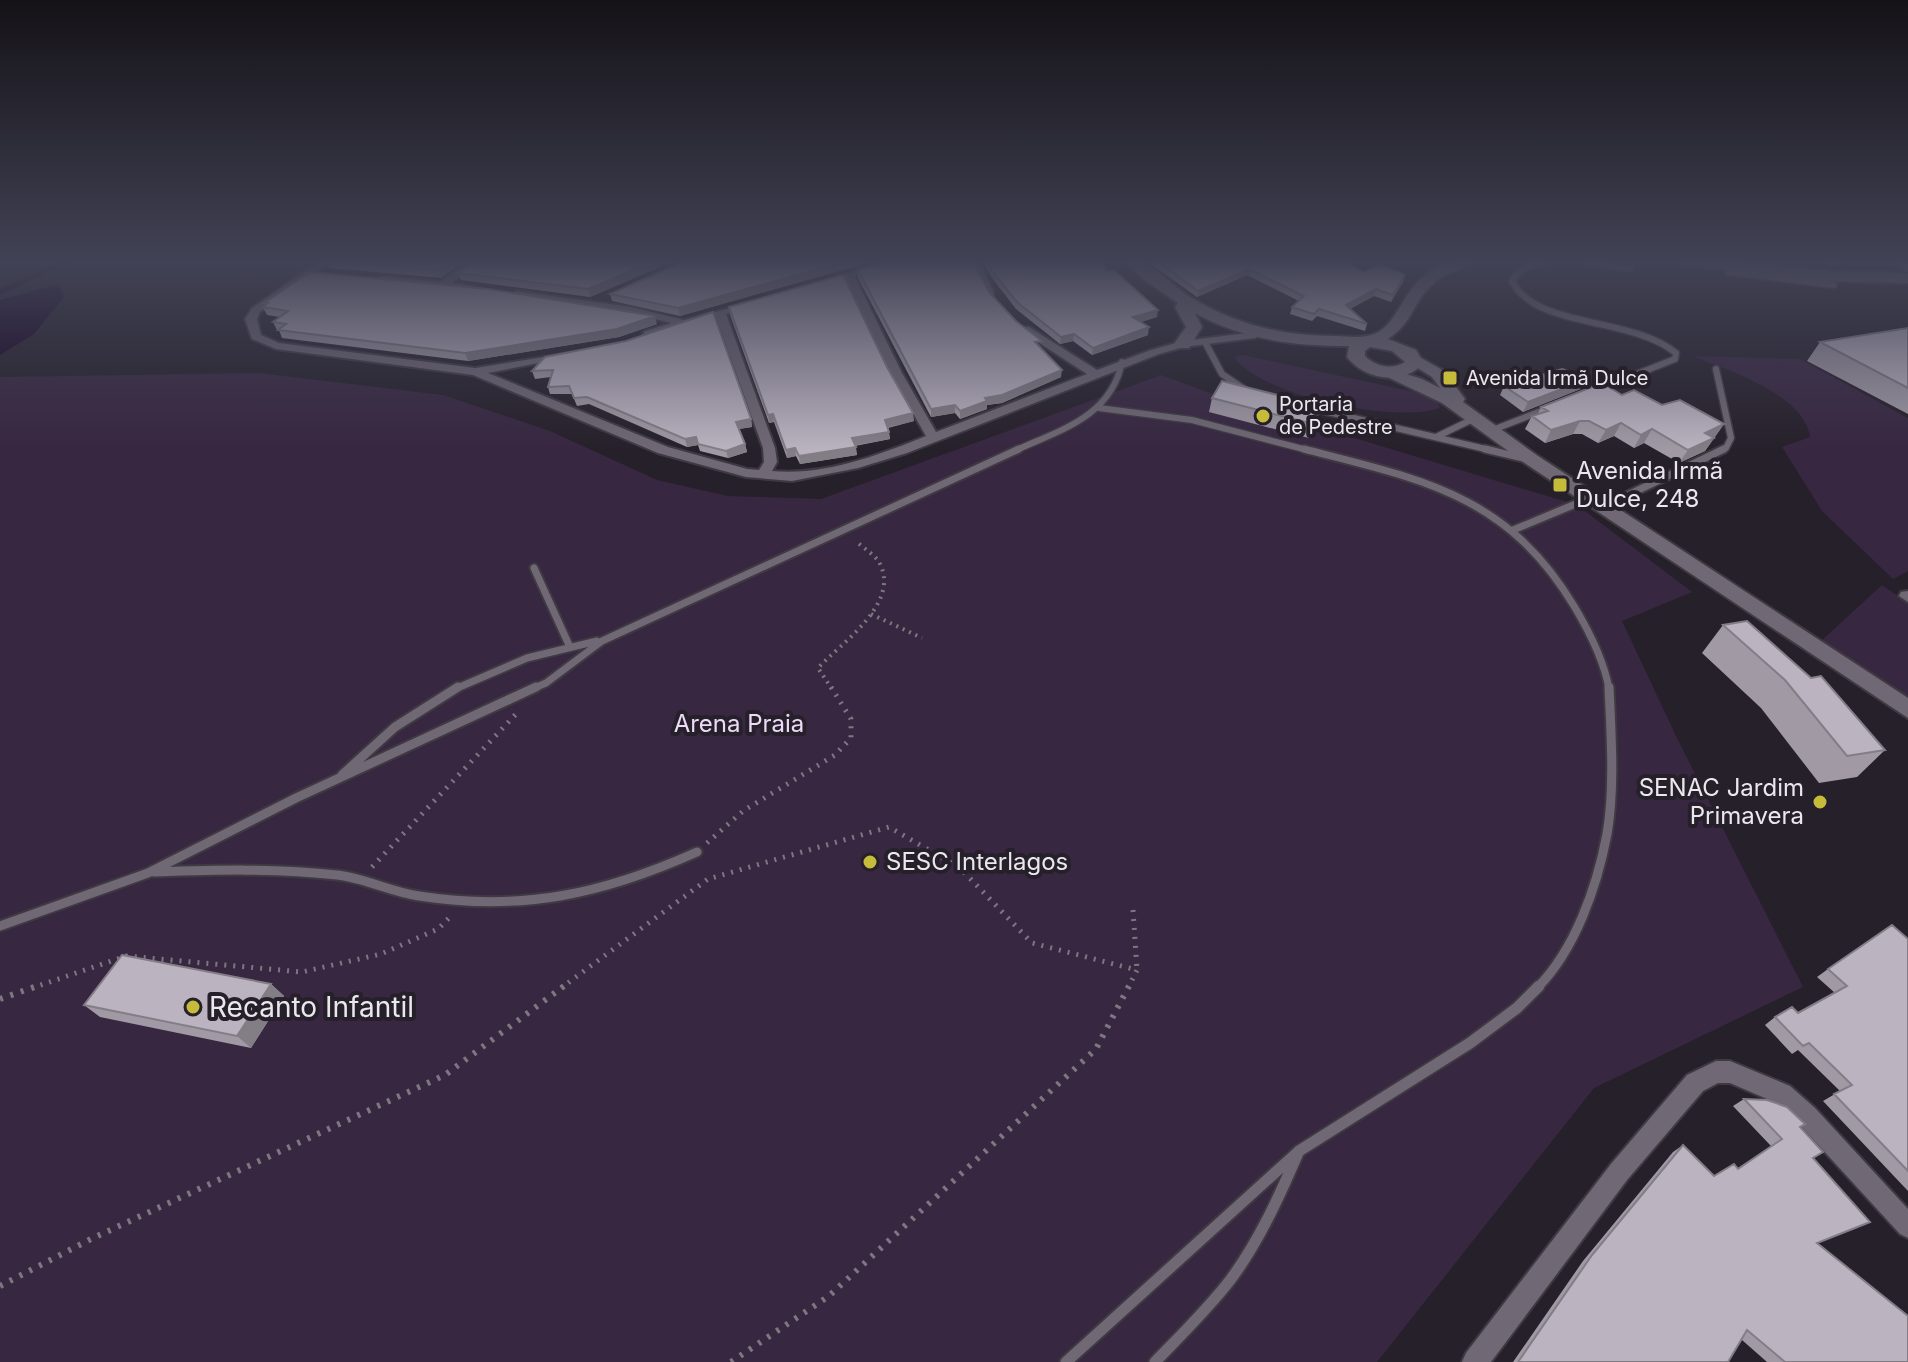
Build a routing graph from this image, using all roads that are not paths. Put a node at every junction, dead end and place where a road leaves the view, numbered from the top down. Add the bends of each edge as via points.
1 (252, 324) edge
2 (676, 324) edge
3 (724, 324) edge
4 (872, 324) edge
5 (1019, 324) edge
6 (1192, 324) edge
7 (1227, 324) edge
8 (1231, 324) edge
9 (1399, 324) edge
10 (1407, 324) edge
11 (1607, 324) edge
12 (1244, 330) junction
13 (637, 338) edge
14 (1205, 342) junction
15 (1369, 343) junction
16 (1183, 344) junction
17 (582, 352) edge
18 (1413, 357) junction
19 (1122, 362) junction
20 (1364, 365) junction
21 (1716, 369) dead end
22 (475, 372) junction
23 (1387, 373) junction
24 (1094, 374) junction
25 (1592, 391) edge
26 (1250, 392) edge
27 (1564, 402) edge
28 (1300, 405) edge
29 (1099, 408) junction
30 (1475, 420) junction
31 (1435, 438) junction
32 (934, 439) junction
33 (1532, 460) junction
34 (763, 474) junction
35 (1596, 503) junction
36 (1513, 530) junction
37 (534, 568) dead end
38 (602, 641) junction
39 (569, 645) junction
40 (1908, 709) edge
41 (340, 778) junction
42 (697, 852) road end
43 (148, 873) junction
44 (0, 926) edge
45 (1299, 1151) junction
46 (1908, 1226) edge
47 (1066, 1362) edge
48 (1155, 1362) edge
49 (1475, 1362) edge

1 - 22 street via 256,337 276,346
2 - 13 street
3 - 34 street via 772,459
4 - 32 street
5 - 24 street
6 - 16 main road
7 - 12 main road
8 - 12 main road
9 - 15 main road
10 - 18 main road
11 - 25 lane via 1647,332 1669,345 1675,359
12 - 14 street
12 - 15 main road via 1295,341
12 - 16 street via 1204,335
12 - 20 main road
14 - 16 street
14 - 26 lane via 1222,374
15 - 18 main road via 1395,345
15 - 20 main road via 1355,353
16 - 19 street
17 - 22 street
18 - 23 main road via 1413,367
18 - 30 street via 1446,382
19 - 24 street
19 - 29 lane via 1118,387
20 - 23 main road
21 - 35 lane via 1731,438 1726,448
22 - 34 street via 663,450
23 - 30 street via 1434,390
24 - 32 street
27 - 30 lane
28 - 31 lane
29 - 36 lane via 1192,420 1380,469 1458,495
29 - 38 lane
30 - 31 lane
30 - 33 street
31 - 33 lane
32 - 34 street via 826,472
33 - 35 street
35 - 36 lane
35 - 40 street
36 - 45 lane via 1566,593 1591,635 1609,686 1607,833 1586,906 1554,971 1517,1008
37 - 39 lane
38 - 39 lane
38 - 41 lane via 546,683
39 - 41 lane via 434,700 393,726
41 - 43 lane
42 - 43 lane via 583,896 533,901 416,896 361,879 303,871
43 - 44 lane
45 - 47 lane
45 - 48 lane via 1278,1200 1237,1270
46 - 49 street via 1782,1094 1730,1072 1716,1072 1695,1083 1619,1172

